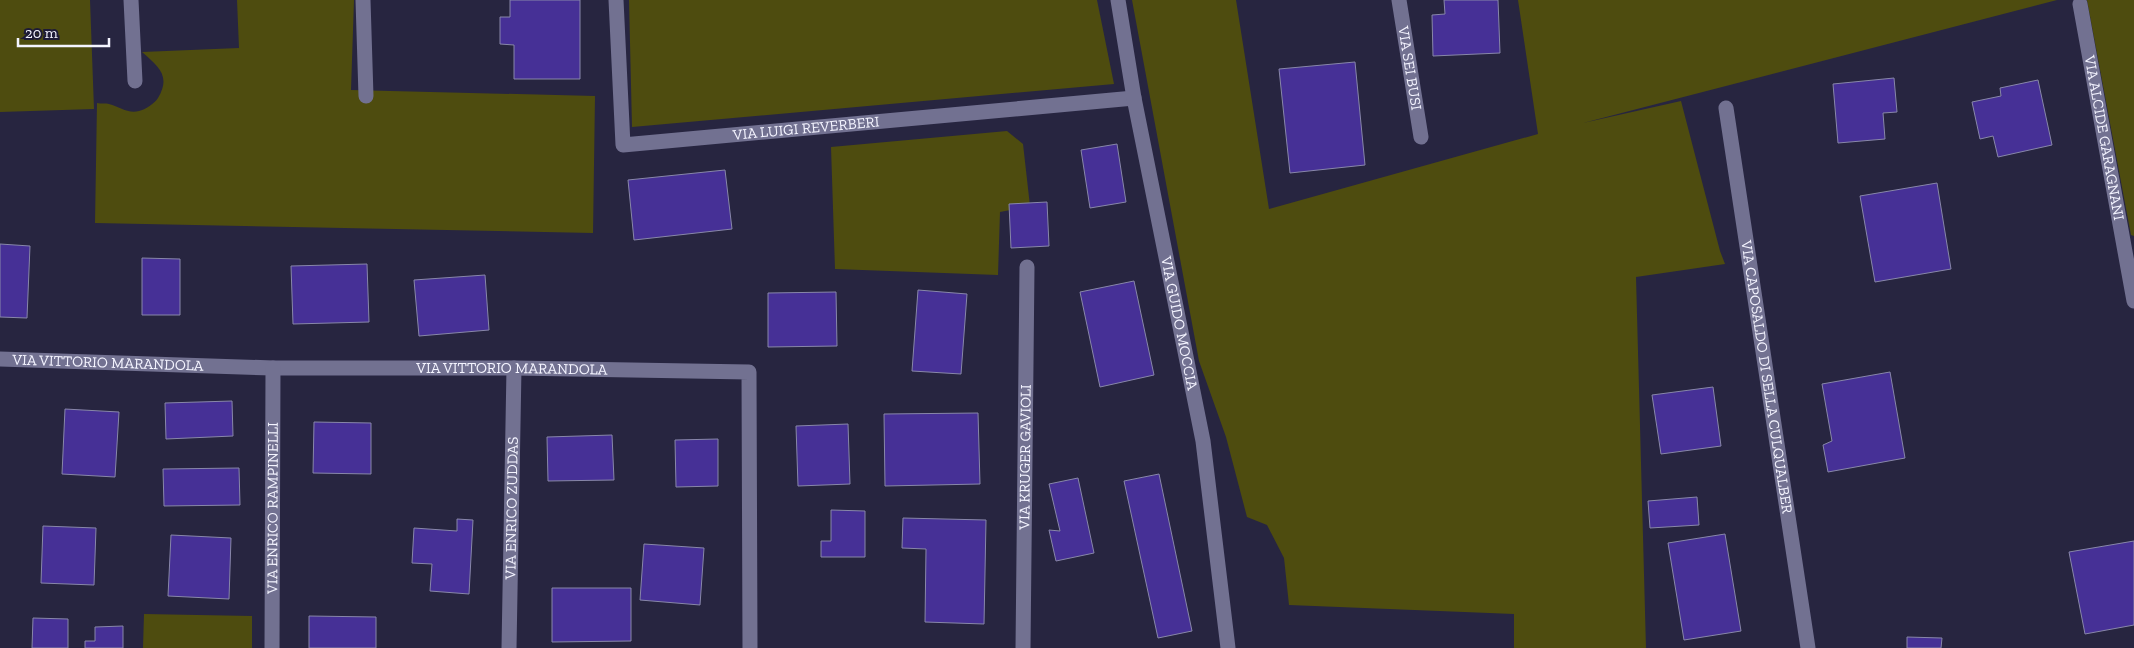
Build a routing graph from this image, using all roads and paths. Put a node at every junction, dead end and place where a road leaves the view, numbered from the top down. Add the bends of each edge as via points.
1 (131, 0) edge
2 (363, 0) edge
3 (616, 0) edge
4 (1118, 0) edge
5 (1399, 0) edge
6 (2080, 4) dead end
7 (135, 81) dead end
8 (366, 96) dead end
9 (1134, 98) junction
10 (1726, 108) dead end
11 (1421, 136) dead end
12 (1027, 267) dead end
13 (2134, 301) edge
14 (0, 359) edge
15 (273, 368) junction
16 (514, 368) junction
17 (272, 648) edge
18 (509, 648) edge
19 (750, 648) edge
20 (1023, 648) edge
21 (1228, 648) edge
22 (1808, 648) edge

1 - 7 street
2 - 8 street
3 - 9 street, VIA LUIGI REVERBERI via 623,145
4 - 9 street, VIA GUIDO MOCCIA
5 - 11 street, VIA SEI BUSI
6 - 13 street, VIA ALCIDE GARAGNANI
9 - 21 street, VIA GUIDO MOCCIA via 1202,441
10 - 22 street, VIA CAPOSALDO DI SELLA CULQUALBER
12 - 20 street, VIA KRUGER GAVIOLI
14 - 15 street, VIA VITTORIO MARANDOLA
15 - 16 street, VIA VITTORIO MARANDOLA
15 - 17 street, VIA ENRICO RAMPINELLI
16 - 18 street, VIA ENRICO ZUDDAS
16 - 19 street, VIA VITTORIO MARANDOLA via 749,372

